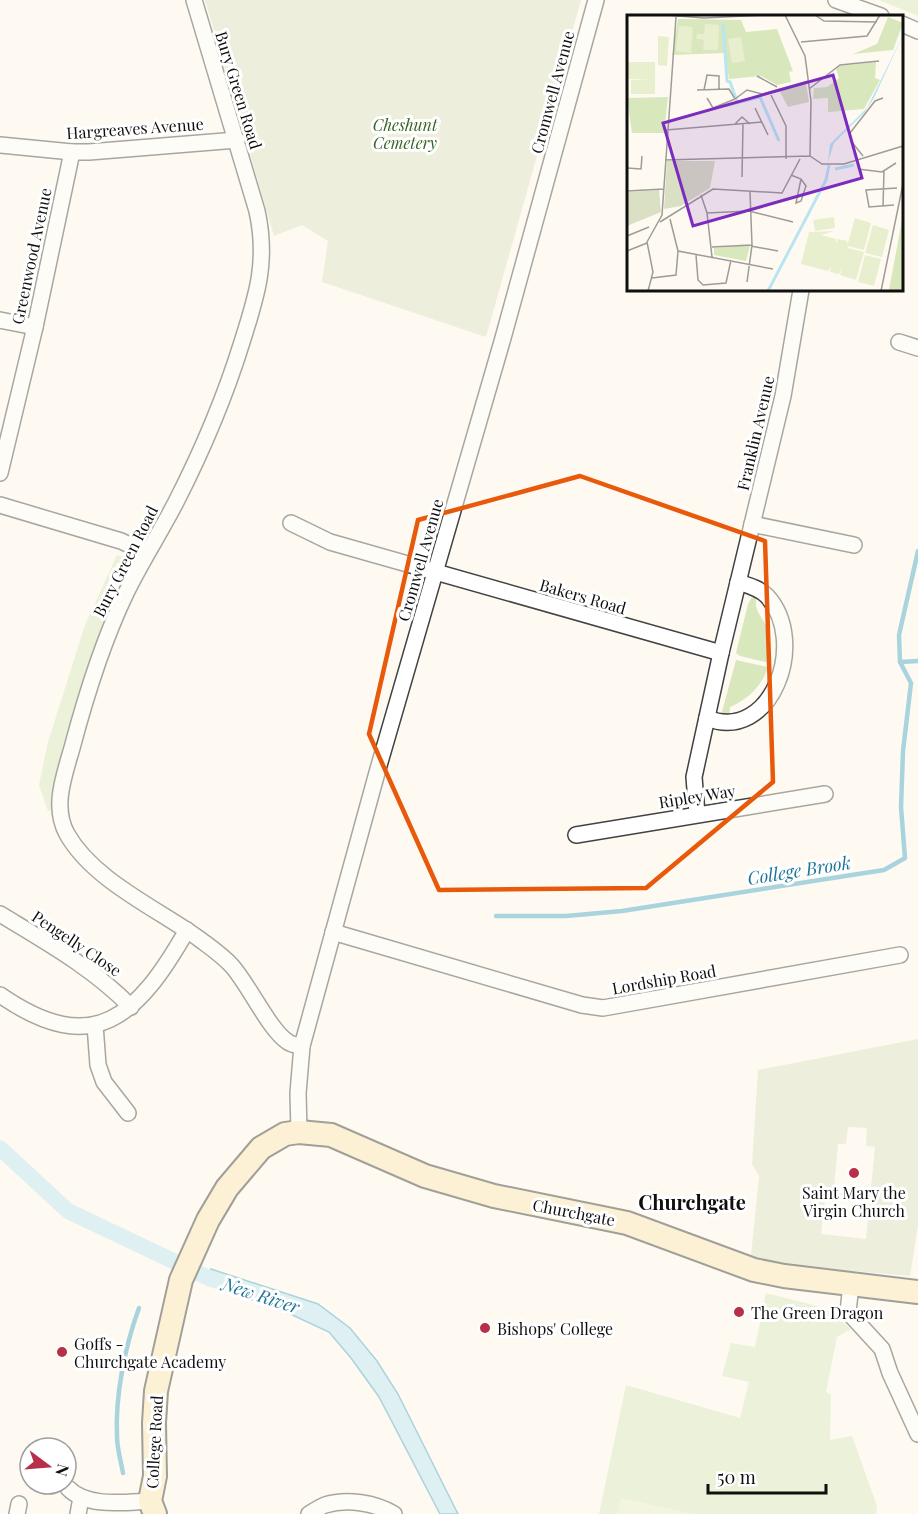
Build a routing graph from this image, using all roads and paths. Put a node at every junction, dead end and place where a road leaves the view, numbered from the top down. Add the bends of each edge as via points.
1 (194, 0) edge
2 (596, 0) edge
3 (836, 0) edge
4 (854, 12) edge
5 (874, 15) edge
6 (903, 24) edge
7 (918, 31) edge
8 (237, 140) junction
9 (0, 145) edge
10 (72, 152) junction
11 (801, 291) edge
12 (0, 320) edge
13 (35, 327) junction
14 (899, 342) dead end
15 (918, 348) edge
16 (0, 473) edge
17 (0, 505) edge
18 (291, 523) dead end
19 (752, 524) junction
20 (854, 545) dead end
21 (147, 553) junction
22 (435, 573) junction
23 (738, 582) junction
24 (721, 653) junction
25 (707, 718) junction
26 (825, 794) dead end
27 (697, 814) junction
28 (576, 835) dead end
29 (0, 914) edge
30 (187, 930) junction
31 (333, 932) junction
32 (900, 956) dead end
33 (0, 995) edge
34 (131, 1007) junction
35 (95, 1025) junction
36 (302, 1046) junction
37 (128, 1113) dead end
38 (299, 1132) junction
39 (851, 1284) junction
40 (918, 1292) edge
41 (918, 1434) edge
42 (78, 1496) edge
43 (81, 1498) junction
44 (152, 1508) edge
45 (78, 1514) edge
46 (309, 1514) edge
47 (394, 1514) edge

1 - 8 street, Bury Green Road
2 - 22 street, Cromwell Avenue
3 - 4 street
4 - 5 street
6 - 7 street
8 - 10 street, Hargreaves Avenue
8 - 21 street, Bury Green Road via 261,230 261,274 222,399 180,493
9 - 10 street, Hargreaves Avenue
10 - 13 street, Greenwood Avenue
11 - 19 street, Franklin Avenue via 783,396
12 - 13 street
13 - 16 street, Greenwood Avenue
14 - 15 street
17 - 21 street via 121,541
18 - 22 street, Bakers Road via 330,542
19 - 20 street
19 - 23 street, Franklin Avenue
21 - 30 street, Bury Green Road via 115,617 85,696 61,791 60,816 68,835 89,860 124,889
22 - 24 street, Bakers Road
22 - 31 street, Cromwell Avenue
23 - 24 street, Franklin Avenue
23 - 25 street via 767,596 782,624 785,661 779,682 752,714 727,724
24 - 25 street, Franklin Avenue
25 - 27 street, Franklin Avenue via 693,777
26 - 27 street, Ripley Way
27 - 28 street, Ripley Way
29 - 34 street, Pengelly Close via 89,969
30 - 34 street via 156,981
30 - 36 street, Bury Green Road via 232,966 284,1039
31 - 32 street, Lordship Road via 603,1008
31 - 36 street, Cromwell Avenue
33 - 35 street via 50,1022
34 - 35 street
35 - 37 street via 98,1065 104,1082
36 - 38 street, Cromwell Avenue
38 - 39 street, Churchgate via 331,1136 425,1176 467,1189 627,1223 754,1270
38 - 44 street, College Road via 285,1134 261,1148 227,1188 185,1271 156,1391
39 - 40 street, Churchgate
39 - 41 street via 848,1312 882,1349
42 - 43 street
43 - 44 street
43 - 45 street
46 - 47 street via 325,1505 355,1503

